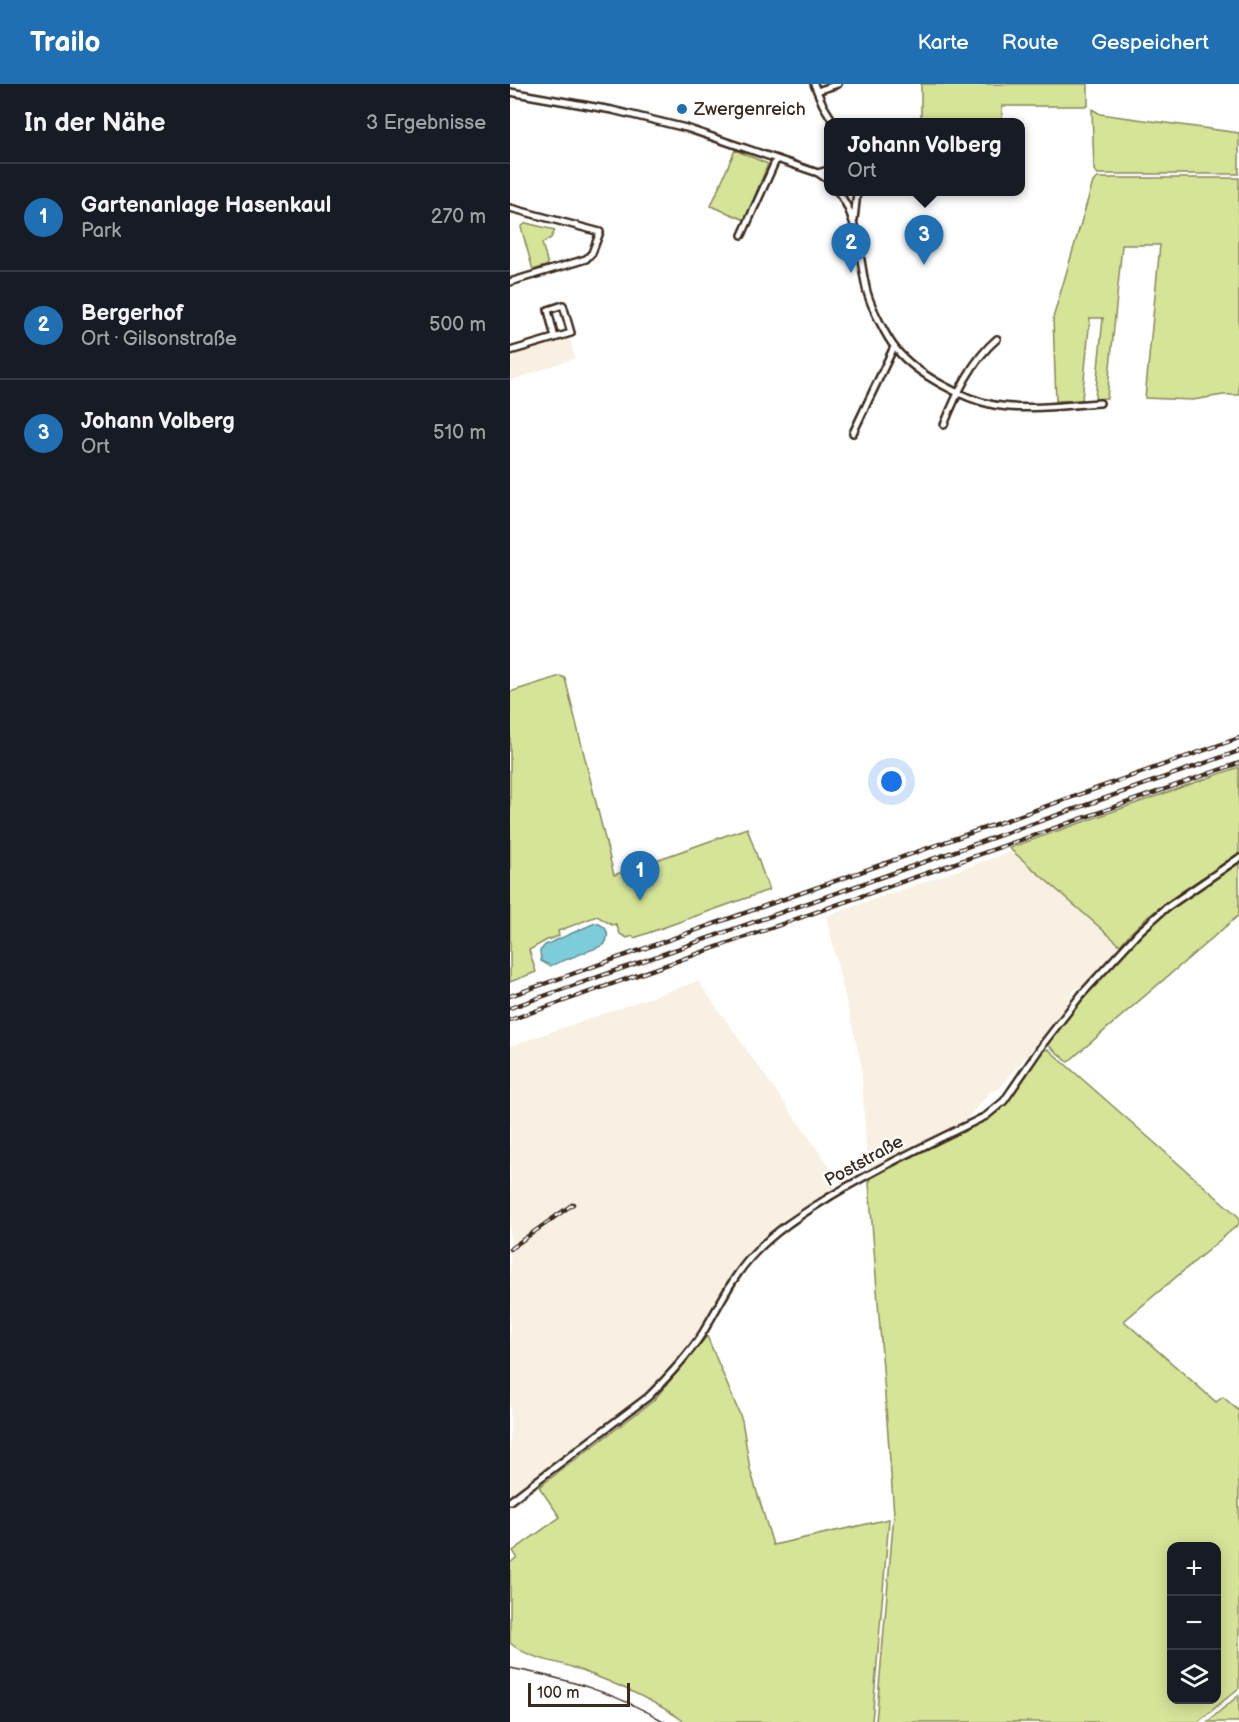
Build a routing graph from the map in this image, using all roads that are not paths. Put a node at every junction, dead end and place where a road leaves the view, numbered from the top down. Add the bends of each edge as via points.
1 (814, 84) edge
2 (838, 84) edge
3 (817, 91) junction
4 (510, 92) edge
5 (831, 118) edge
6 (776, 160) junction
7 (824, 171) edge
8 (818, 173) junction
9 (824, 177) edge
10 (841, 196) edge
11 (857, 196) edge
12 (510, 208) edge
13 (854, 224) junction
14 (742, 235) dead end
15 (510, 282) edge
16 (555, 338) junction
17 (997, 339) dead end
18 (894, 347) junction
19 (510, 351) edge
20 (958, 392) junction
21 (1100, 403) dead end
22 (944, 425) dead end
23 (853, 433) dead end
24 (1239, 858) edge
25 (510, 1501) edge

1 - 3 street
2 - 3 street
3 - 5 street
4 - 6 street via 679,126
6 - 8 street
6 - 14 street
7 - 8 street
8 - 9 street
10 - 13 street
11 - 13 street
12 - 15 street via 600,232 586,260
13 - 18 street via 871,306
16 - 16 street via 548,309 563,305 571,333
16 - 19 street
17 - 20 street
18 - 20 street via 939,383
18 - 23 street
20 - 21 street via 1012,406
20 - 22 street
24 - 25 street, Poststraße via 1166,908 1139,932 1081,995 998,1107 866,1175 785,1225 737,1275 677,1368 639,1404

